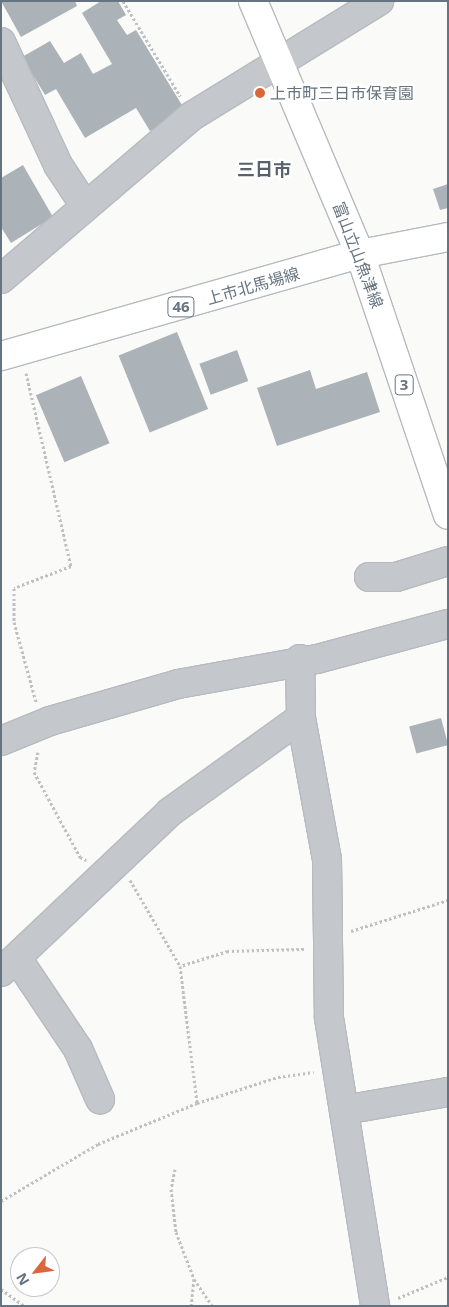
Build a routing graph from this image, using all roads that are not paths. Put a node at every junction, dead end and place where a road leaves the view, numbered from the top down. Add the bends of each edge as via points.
1 (253, 1) edge
2 (379, 1) edge
3 (1, 42) edge
4 (280, 59) junction
5 (85, 206) junction
6 (448, 237) edge
7 (360, 254) junction
8 (4, 267) edge
9 (11, 353) edge
10 (448, 515) edge
11 (448, 561) edge
12 (369, 577) dead end
13 (448, 624) edge
14 (300, 659) junction
15 (301, 718) junction
16 (1, 741) edge
17 (9, 965) edge
18 (448, 1092) edge
19 (100, 1098) dead end
20 (344, 1110) junction
21 (382, 1304) edge

1 - 4 main road, 富山立山魚津線 / 3
2 - 4 street
3 - 5 street via 58,165
4 - 5 street via 192,116
4 - 7 main road, 富山立山魚津線 / 3
5 - 8 street
6 - 7 main road, 上市北馬場線 / 46
7 - 9 main road, 上市北馬場線 / 46
7 - 10 main road, 富山立山魚津線 / 3
11 - 12 street via 396,577
13 - 14 street via 317,659
14 - 15 street
14 - 16 street via 178,684 43,724
15 - 17 street via 170,812
15 - 20 street via 327,859 329,1018
17 - 19 street via 78,1049
18 - 20 street
20 - 21 street

